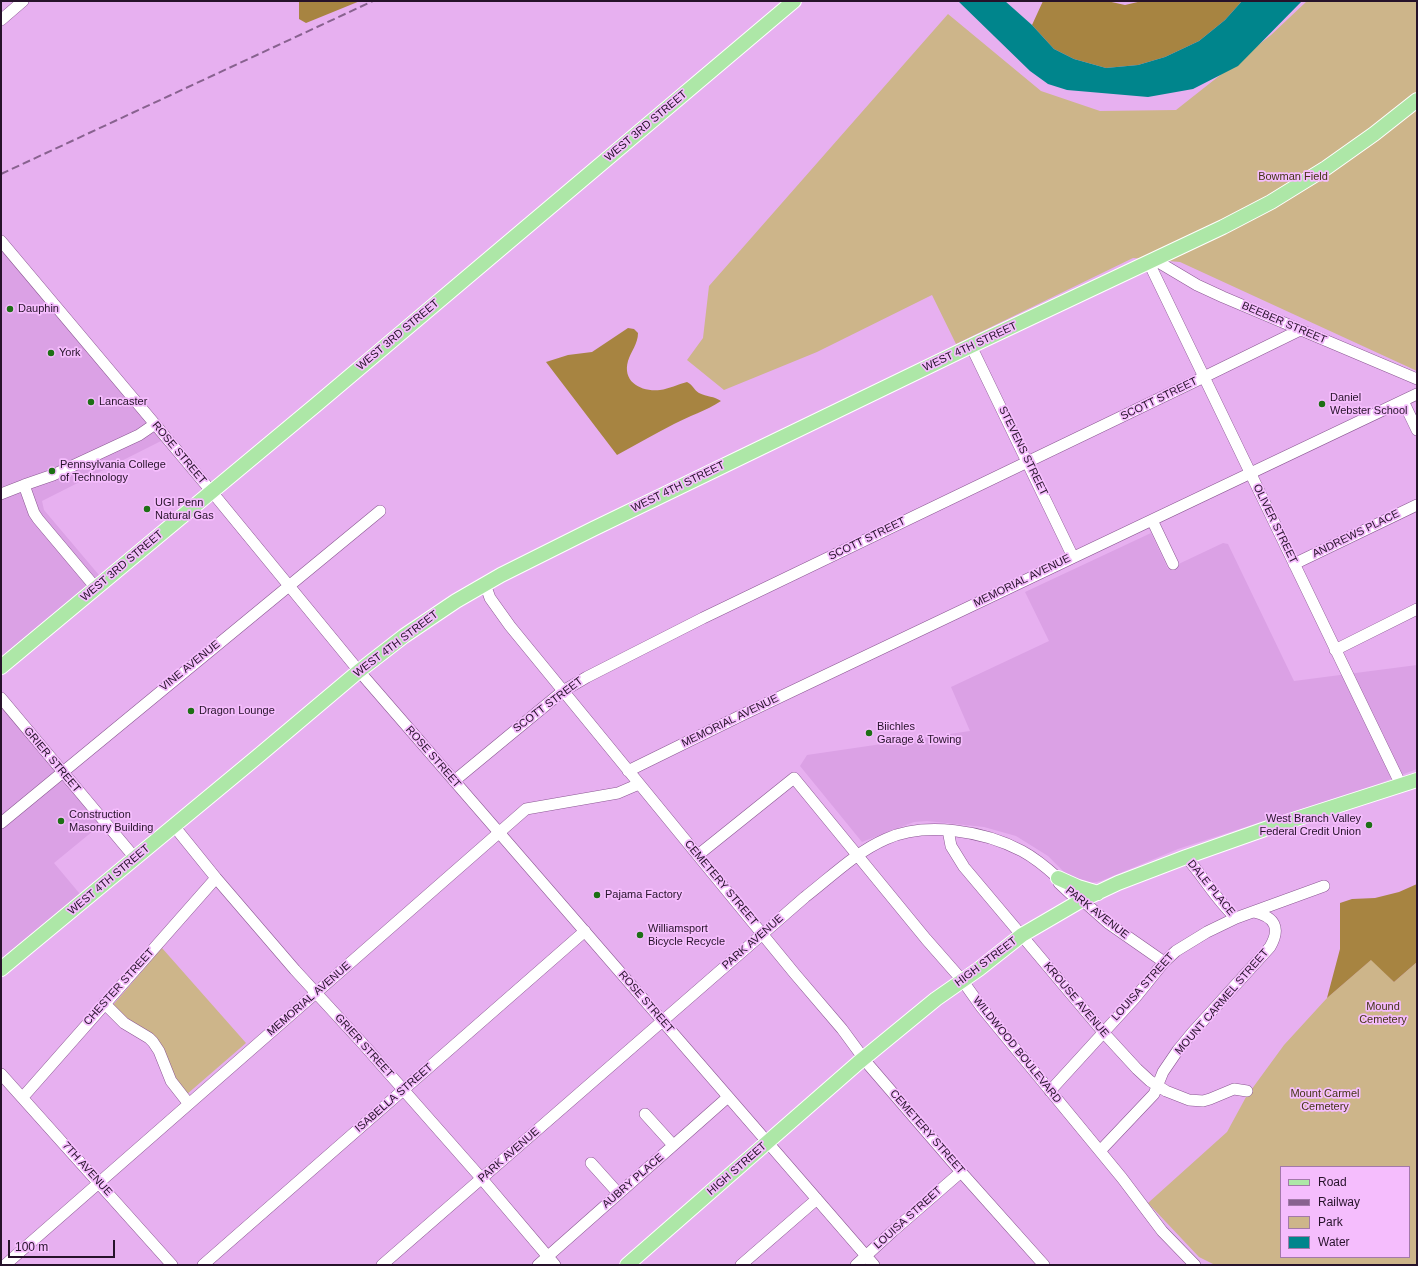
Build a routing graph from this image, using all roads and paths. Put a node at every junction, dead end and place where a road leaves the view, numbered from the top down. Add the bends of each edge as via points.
1 (23, 1) edge
2 (794, 1) edge
3 (1, 20) edge
4 (1417, 100) edge
5 (1, 241) edge
6 (1152, 262) junction
7 (1300, 330) junction
8 (972, 346) junction
9 (1204, 377) junction
10 (1417, 379) edge
11 (1417, 394) edge
12 (1403, 401) junction
13 (155, 424) junction
14 (1417, 430) edge
15 (1027, 462) junction
16 (1250, 474) junction
17 (24, 485) junction
18 (212, 492) junction
19 (1, 494) edge
20 (1417, 505) edge
21 (380, 511) dead end
22 (1152, 520) junction
23 (1073, 557) junction
24 (1173, 564) dead end
25 (1294, 564) junction
26 (485, 584) junction
27 (289, 585) junction
28 (96, 588) junction
29 (1417, 609) edge
30 (1335, 650) junction
31 (1, 667) edge
32 (359, 671) junction
33 (563, 692) junction
34 (1, 698) edge
35 (62, 771) junction
36 (628, 771) junction
37 (1417, 780) edge
38 (454, 781) junction
39 (639, 784) junction
40 (1401, 785) junction
41 (1, 823) edge
42 (174, 826) junction
43 (948, 830) junction
44 (499, 833) junction
45 (698, 855) junction
46 (858, 856) junction
47 (1186, 857) junction
48 (135, 858) junction
49 (216, 878) junction
50 (1058, 878) junction
51 (1324, 886) dead end
52 (1098, 892) junction
53 (1082, 900) junction
54 (1254, 912) junction
55 (1236, 918) junction
56 (585, 931) junction
57 (763, 934) junction
58 (1022, 935) junction
59 (1164, 962) junction
60 (1, 969) edge
61 (962, 980) junction
62 (317, 992) junction
63 (104, 1003) junction
64 (663, 1021) junction
65 (1103, 1032) junction
66 (864, 1058) junction
67 (1, 1074) edge
68 (1157, 1086) junction
69 (403, 1090) junction
70 (1050, 1091) junction
71 (1247, 1091) dead end
72 (23, 1097) junction
73 (728, 1097) junction
74 (189, 1104) junction
75 (645, 1114) dead end
76 (768, 1142) junction
77 (673, 1145) junction
78 (1100, 1151) junction
79 (591, 1163) dead end
80 (961, 1172) junction
81 (482, 1179) junction
82 (99, 1183) junction
83 (618, 1193) junction
84 (817, 1199) junction
85 (547, 1256) junction
86 (866, 1256) junction
87 (5, 1265) edge
88 (172, 1265) edge
89 (203, 1265) edge
90 (382, 1265) edge
91 (538, 1265) edge
92 (555, 1265) edge
93 (627, 1265) edge
94 (741, 1265) edge
95 (856, 1265) edge
96 (874, 1265) edge
97 (1044, 1265) edge
98 (1195, 1265) edge

1 - 3 street
2 - 18 main road, WEST 3RD STREET
4 - 6 main road, WEST 4TH STREET via 1358,146 1296,187
5 - 13 street, ROSE STREET
6 - 7 street, BEEBER STREET via 1223,297
6 - 8 main road, WEST 4TH STREET
6 - 9 street, OLIVER STREET
7 - 9 street, SCOTT STREET
7 - 10 street, BEEBER STREET
8 - 15 street, STEVENS STREET
8 - 26 main road, WEST 4TH STREET via 587,531
9 - 15 street, SCOTT STREET
9 - 16 street, OLIVER STREET
11 - 12 street, MEMORIAL AVENUE
12 - 14 street
12 - 16 street, MEMORIAL AVENUE
13 - 17 street via 139,435 53,475
13 - 18 street, ROSE STREET
15 - 23 street, STEVENS STREET
15 - 33 street, SCOTT STREET via 587,676
16 - 22 street, MEMORIAL AVENUE
16 - 25 street, OLIVER STREET
17 - 19 street
17 - 28 street via 38,519
18 - 27 street, ROSE STREET
18 - 28 main road, WEST 3RD STREET
20 - 25 street, ANDREWS PLACE
21 - 27 street, VINE AVENUE
22 - 23 street, MEMORIAL AVENUE
22 - 24 street
23 - 36 street, MEMORIAL AVENUE
25 - 30 street, OLIVER STREET
26 - 32 main road, WEST 4TH STREET via 409,632
26 - 33 street, CEMETERY STREET via 497,609
27 - 32 street, ROSE STREET
27 - 35 street, VINE AVENUE
28 - 31 main road, WEST 3RD STREET
29 - 30 street
30 - 40 street, OLIVER STREET
32 - 38 street, ROSE STREET
32 - 42 main road, WEST 4TH STREET
33 - 36 street, CEMETERY STREET
33 - 38 street, SCOTT STREET
34 - 35 street, GRIER STREET
35 - 41 street, VINE AVENUE
35 - 48 street, GRIER STREET
36 - 39 street, CEMETERY STREET
37 - 40 main road, HIGH STREET
38 - 44 street, ROSE STREET
39 - 44 street, MEMORIAL AVENUE via 618,793 526,808
39 - 45 street, CEMETERY STREET
40 - 47 main road, HIGH STREET
42 - 48 main road, WEST 4TH STREET
42 - 49 street, GRIER STREET
43 - 46 street, PARK AVENUE via 920,830 899,834 885,839
43 - 50 street, PARK AVENUE via 1005,843 1036,860
43 - 58 street, KROUSE AVENUE via 949,841 958,858
44 - 56 street, ROSE STREET
44 - 62 street, MEMORIAL AVENUE
45 - 46 street, WILDWOOD BOULEVARD via 794,778
45 - 57 street, CEMETERY STREET
46 - 57 street, PARK AVENUE
46 - 61 street, WILDWOOD BOULEVARD
47 - 52 main road, HIGH STREET
47 - 55 street, DALE PLACE via 1224,908
48 - 60 main road, WEST 4TH STREET
49 - 62 street, GRIER STREET
49 - 63 street, CHESTER STREET
50 - 52 main road
50 - 53 street, PARK AVENUE via 1059,884 1074,897
51 - 54 street, LOUISA STREET
52 - 53 main road, HIGH STREET
53 - 58 main road, HIGH STREET
53 - 59 street, PARK AVENUE via 1108,923
54 - 55 street, LOUISA STREET
54 - 68 street, MOUNT CARMEL STREET via 1272,921 1276,934 1272,943 1192,1033 1163,1072
55 - 59 street, LOUISA STREET via 1192,941
56 - 64 street, ROSE STREET
56 - 69 street, ISABELLA STREET
57 - 64 street, PARK AVENUE
57 - 66 street, CEMETERY STREET
58 - 61 main road, HIGH STREET
58 - 65 street, KROUSE AVENUE
59 - 65 street, LOUISA STREET
61 - 66 main road, HIGH STREET
61 - 70 street, WILDWOOD BOULEVARD
62 - 69 street, GRIER STREET
62 - 74 street, MEMORIAL AVENUE
63 - 72 street, CHESTER STREET
63 - 74 street via 124,1023 153,1042 171,1081
64 - 73 street, ROSE STREET
64 - 81 street, PARK AVENUE
65 - 68 street, KROUSE AVENUE via 1137,1070
65 - 70 street, LOUISA STREET
66 - 76 main road, HIGH STREET
66 - 80 street, CEMETERY STREET
67 - 72 street, 7TH AVENUE
68 - 71 street, KROUSE AVENUE via 1179,1097 1198,1101 1234,1089
68 - 78 street, MOUNT CARMEL STREET via 1154,1094
69 - 81 street, GRIER STREET
69 - 89 street, ISABELLA STREET
70 - 78 street, WILDWOOD BOULEVARD
72 - 82 street, 7TH AVENUE
73 - 76 street, ROSE STREET
73 - 77 street, AUBRY PLACE
74 - 82 street, MEMORIAL AVENUE
75 - 77 street
76 - 84 street, ROSE STREET
76 - 93 main road, HIGH STREET
77 - 83 street, AUBRY PLACE
78 - 98 street, WILDWOOD BOULEVARD via 1162,1231
79 - 83 street
80 - 86 street, LOUISA STREET
80 - 97 street, CEMETERY STREET
81 - 85 street, GRIER STREET
81 - 90 street, PARK AVENUE
82 - 87 street, MEMORIAL AVENUE
82 - 88 street, 7TH AVENUE
83 - 85 street, AUBRY PLACE
84 - 86 street, ROSE STREET
84 - 94 street
85 - 91 street, AUBRY PLACE
85 - 92 street, GRIER STREET
86 - 95 street, LOUISA STREET
86 - 96 street, ROSE STREET

